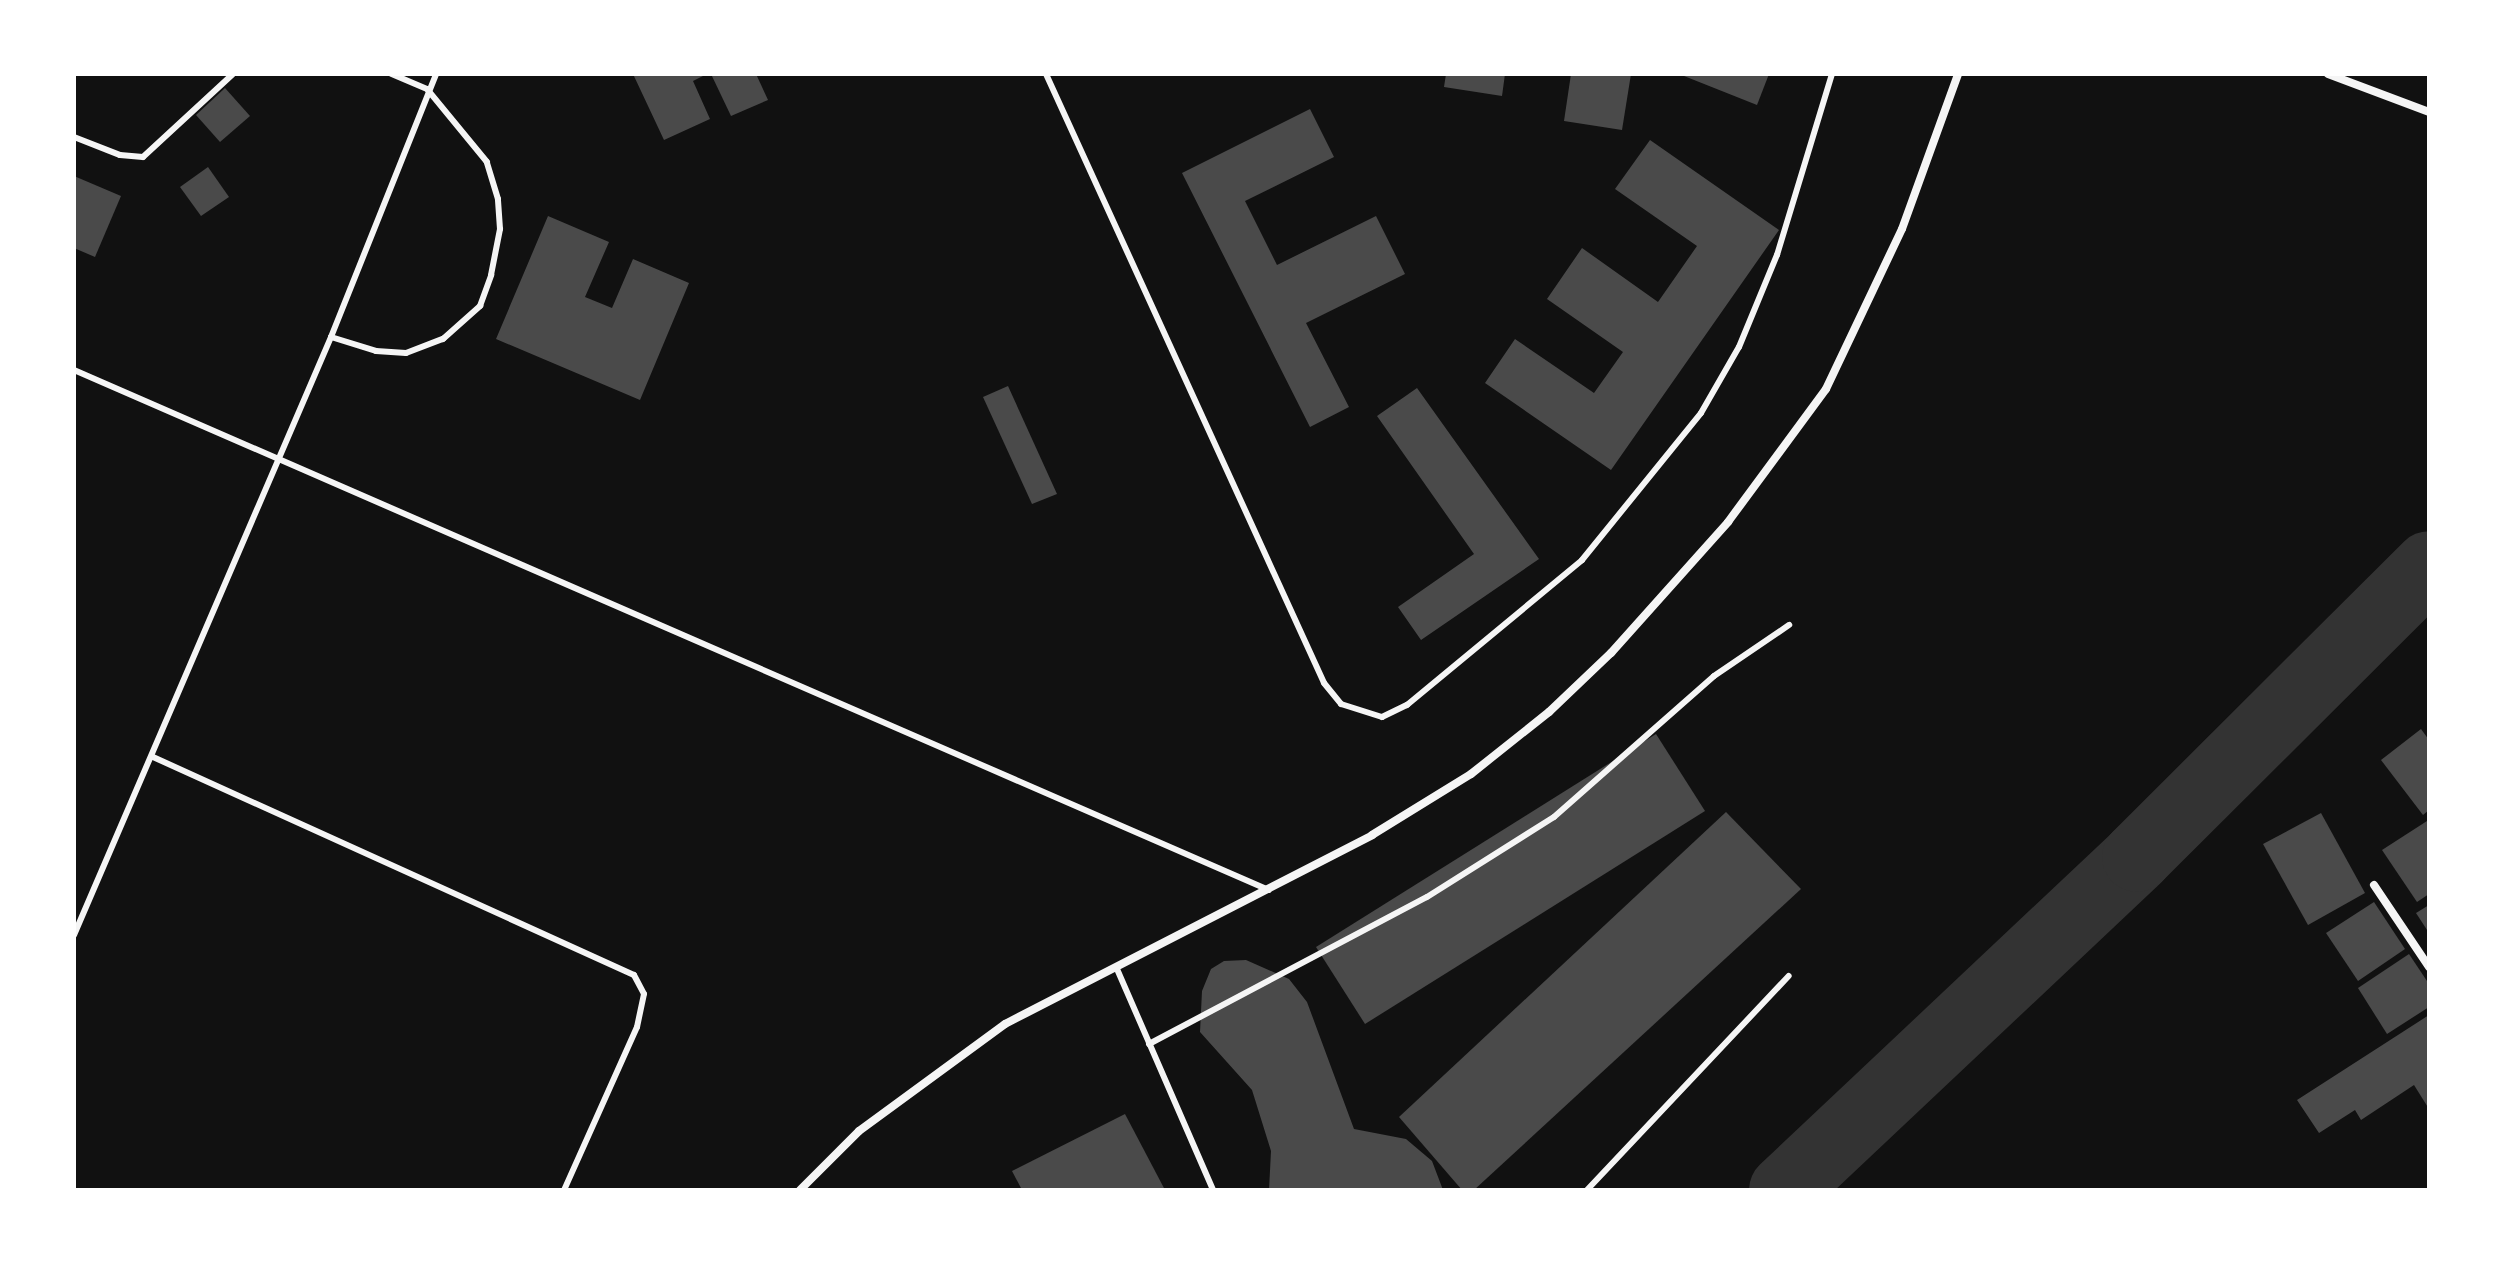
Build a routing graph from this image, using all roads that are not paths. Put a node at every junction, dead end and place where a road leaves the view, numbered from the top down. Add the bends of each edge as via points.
1 (233, 74) edge
2 (391, 74) edge
3 (436, 74) edge
4 (1046, 74) edge
5 (1832, 74) edge
6 (1958, 74) edge
7 (2328, 74) edge
8 (427, 89) junction
9 (2429, 112) edge
10 (74, 137) edge
11 (331, 337) junction
12 (74, 370) edge
13 (280, 458) junction
14 (1789, 625) dead end
15 (153, 757) junction
16 (2374, 885) dead end
17 (1269, 890) junction
18 (74, 935) edge
19 (2429, 967) edge
20 (1117, 969) junction
21 (1789, 976) dead end
22 (1149, 1044) junction
23 (564, 1190) edge
24 (800, 1190) edge
25 (1213, 1190) edge
26 (1587, 1190) edge

1 - 10 lane via 143,157 120,155
2 - 8 lane
3 - 8 lane
4 - 5 lane via 1324,683 1341,704 1382,717 1407,705 1582,560 1701,413 1739,347 1777,255
6 - 17 street via 1902,229 1826,389 1728,522 1611,653 1549,712 1471,774
7 - 9 street
8 - 11 lane
8 - 11 lane via 487,162 498,199 500,229 480,306 443,339 406,353 376,351
11 - 13 lane
12 - 13 lane
13 - 15 lane
13 - 17 lane
14 - 22 lane via 1714,676 1554,817 1427,897
15 - 18 lane
15 - 23 lane via 634,975 644,994 637,1027
16 - 19 street
17 - 20 street
20 - 22 lane
20 - 24 street via 1005,1024 859,1131
21 - 26 lane
22 - 25 lane

